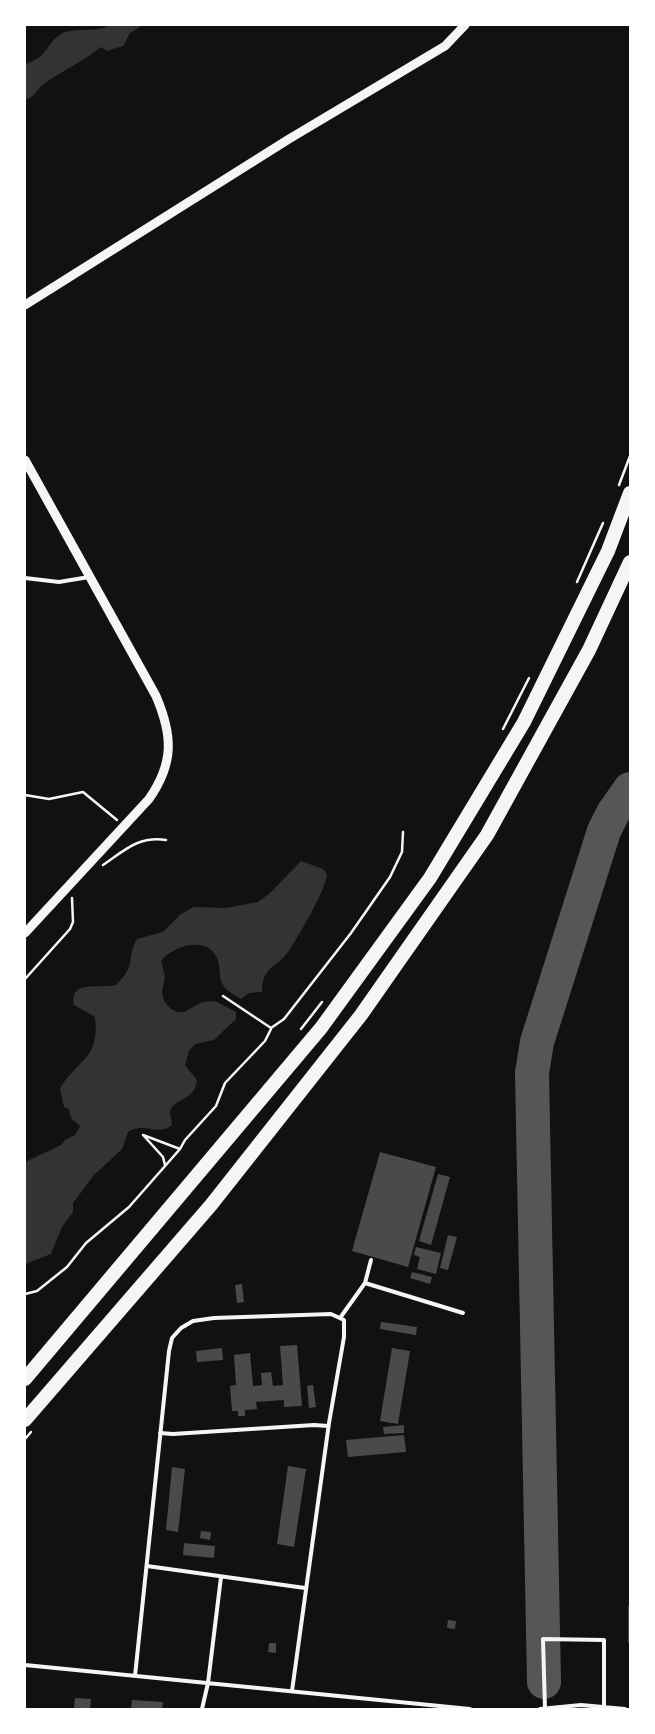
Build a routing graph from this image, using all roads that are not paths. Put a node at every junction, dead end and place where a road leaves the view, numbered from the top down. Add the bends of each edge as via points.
1 (465, 25) edge
2 (25, 305) edge
3 (25, 460) edge
4 (624, 491) edge
5 (630, 562) edge
6 (88, 577) junction
7 (25, 578) edge
8 (25, 933) edge
9 (371, 1260) dead end
10 (365, 1283) junction
11 (463, 1313) dead end
12 (340, 1318) junction
13 (25, 1379) edge
14 (25, 1420) edge
15 (328, 1426) junction
16 (160, 1433) junction
17 (147, 1566) junction
18 (221, 1577) junction
19 (305, 1588) junction
20 (25, 1666) edge
21 (135, 1676) junction
22 (208, 1683) junction
23 (292, 1691) junction
24 (604, 1707) junction
25 (545, 1708) edge
26 (202, 1709) edge
27 (470, 1709) edge
28 (540, 1709) edge
29 (625, 1709) edge

1 - 2 street via 445,46 289,139
3 - 6 street
4 - 13 highway via 608,551 524,722 430,878 321,1028
5 - 14 highway via 588,650 488,836 361,1015 211,1205
6 - 7 lane via 59,582
6 - 8 street via 156,696 163,712 169,755 163,777 149,799
9 - 10 lane
10 - 11 lane
10 - 12 lane
12 - 15 lane via 344,1320 344,1337
12 - 16 lane via 331,1314 214,1318 181,1328 172,1338 169,1351
15 - 16 lane
15 - 19 lane
16 - 17 lane
17 - 18 lane
17 - 21 lane
18 - 19 lane
18 - 22 lane
19 - 23 lane
20 - 21 lane
21 - 22 lane
22 - 23 lane
22 - 26 lane
23 - 27 lane
24 - 25 lane
24 - 25 lane via 604,1640 553,1639 543,1640
24 - 29 lane
25 - 28 lane

